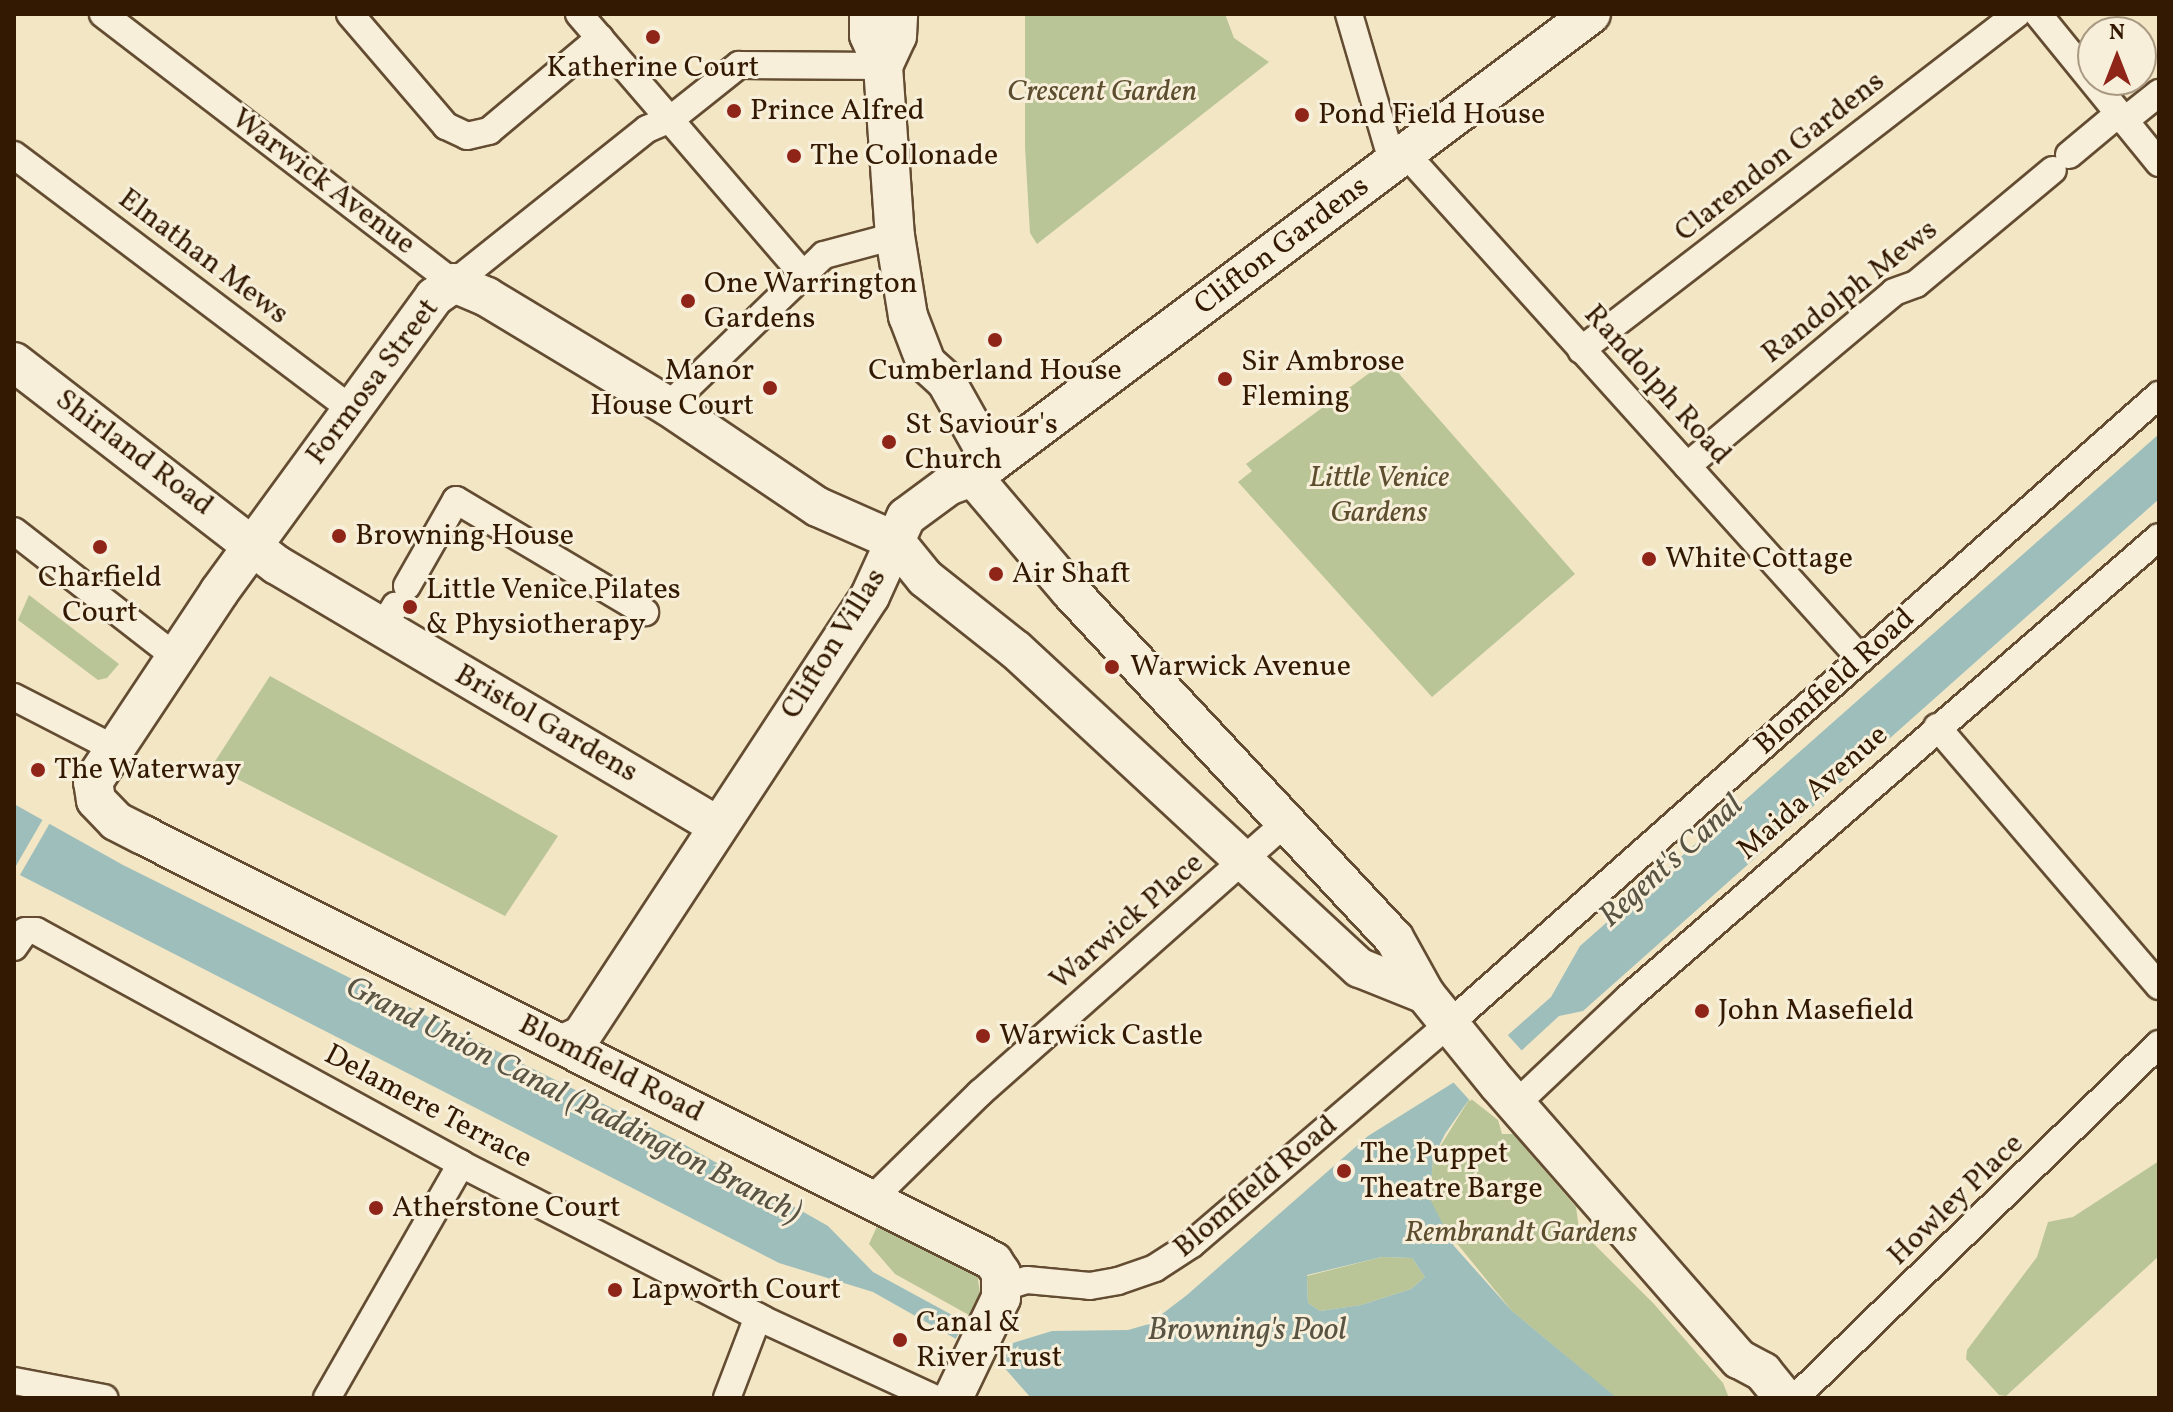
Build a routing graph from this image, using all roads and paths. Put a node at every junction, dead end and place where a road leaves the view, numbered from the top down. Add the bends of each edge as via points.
1 (103, 14) edge
2 (350, 14) edge
3 (579, 14) edge
4 (869, 14) edge
5 (898, 14) edge
6 (1349, 14) edge
7 (1591, 14) edge
8 (2017, 14) edge
9 (2053, 19) edge
10 (600, 38) junction
11 (883, 66) junction
12 (2159, 93) edge
13 (2121, 118) junction
14 (671, 119) junction
15 (14, 155) edge
16 (1400, 159) junction
17 (2159, 163) edge
18 (895, 236) junction
19 (802, 273) junction
20 (454, 283) junction
21 (1581, 350) junction
22 (14, 362) edge
23 (2159, 395) edge
24 (668, 406) junction
25 (353, 410) junction
26 (1687, 466) junction
27 (982, 470) junction
28 (14, 531) edge
29 (2159, 537) edge
30 (895, 541) junction
31 (253, 545) junction
32 (395, 606) junction
33 (645, 612) dead end
34 (176, 657) junction
35 (1861, 659) junction
36 (14, 697) edge
37 (1937, 727) junction
38 (115, 749) junction
39 (93, 782) joint
40 (710, 820) junction
41 (1284, 824) junction
42 (1246, 862) junction
43 (20, 939) edge
44 (2159, 986) edge
45 (1425, 994) junction
46 (1459, 1036) junction
47 (563, 1044) junction
48 (2159, 1044) edge
49 (1507, 1094) junction
50 (461, 1164) junction
51 (871, 1200) junction
52 (997, 1303) junction
53 (758, 1317) junction
54 (1739, 1359) junction
55 (960, 1381) edge
56 (18, 1387) edge
57 (104, 1398) edge
58 (327, 1398) edge
59 (727, 1398) edge
60 (934, 1398) edge
61 (1749, 1398) edge
62 (1784, 1398) edge
63 (1795, 1398) edge

1 - 20 street, Warwick Avenue
2 - 10 street via 446,126 467,136 489,131
3 - 10 street
4 - 11 street via 869,35
5 - 11 street via 897,36
6 - 16 street
7 - 16 street, Clifton Gardens
8 - 21 street, Clarendon Gardens
9 - 13 street
10 - 14 street
11 - 14 street, Formosa Street via 739,65
11 - 18 street, Warwick Avenue
12 - 13 street, Randolph Mews
13 - 17 street
13 - 26 street, Randolph Mews via 1916,284 1894,292
14 - 19 street
14 - 20 street, Formosa Street via 647,129
15 - 25 street, Elnathan Mews
16 - 21 street, Randolph Road
16 - 27 street, Clifton Gardens
18 - 19 street via 824,255
18 - 27 street, Warwick Avenue via 901,291 916,343 926,363 946,381
19 - 24 street
20 - 24 street, Warwick Avenue via 487,297
20 - 25 street, Formosa Street via 434,297
21 - 26 street, Randolph Road
22 - 31 street, Shirland Road
23 - 35 street, Blomfield Road
24 - 30 street, Warwick Avenue via 818,507
25 - 31 street, Formosa Street
26 - 35 street, Randolph Road
27 - 30 street, Clifton Gardens via 948,486 906,517
27 - 41 street, Warwick Avenue
28 - 34 street
29 - 37 street, Maida Avenue
30 - 40 street, Clifton Villas via 852,586
30 - 42 street, Warwick Avenue via 925,578 1016,650
31 - 32 street, Bristol Gardens
31 - 34 street, Formosa Street
32 - 33 street via 456,500
32 - 40 street, Bristol Gardens
34 - 38 street, Formosa Street
35 - 46 street, Blomfield Road
36 - 38 street
37 - 44 street
37 - 49 street, Maida Avenue via 1628,998
38 - 39 street, Formosa Street
39 - 47 street, Blomfield Road via 96,800 116,821
40 - 47 street, Clifton Villas via 564,1023
41 - 42 street, Warwick Place
41 - 45 street, Warwick Avenue via 1394,938
42 - 45 street, Warwick Avenue via 1360,968
42 - 51 street, Warwick Place via 980,1093
43 - 50 street, Delamere Terrace via 49,938
45 - 46 street, Warwick Avenue
46 - 49 street, Warwick Avenue
46 - 52 street, Blomfield Road via 1173,1257 1118,1281 1090,1286 1027,1280
47 - 51 street, Blomfield Road
48 - 63 street, Howley Place
49 - 54 street
50 - 53 street, Delamere Terrace
50 - 58 street
51 - 52 street, Blomfield Road via 993,1261
52 - 55 street
53 - 59 street
53 - 60 street, Delamere Terrace
54 - 61 street
54 - 62 street via 1763,1372
56 - 57 street

